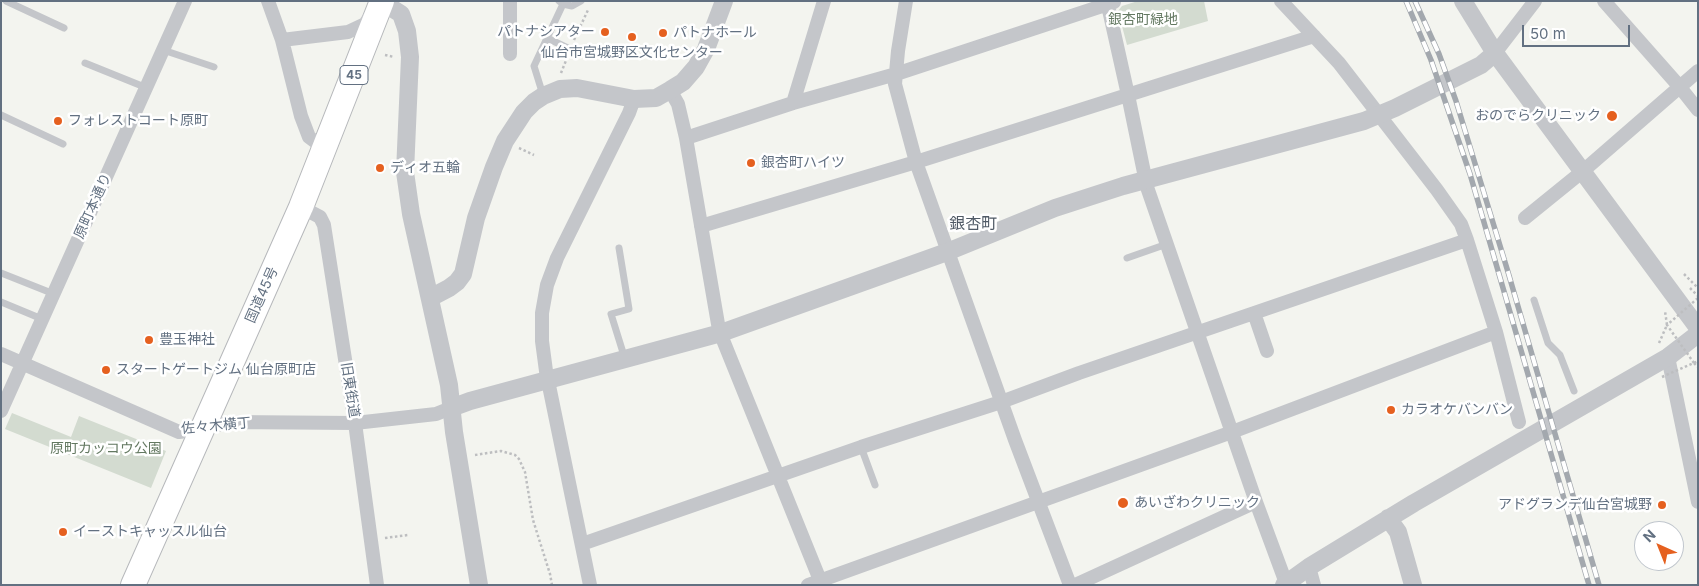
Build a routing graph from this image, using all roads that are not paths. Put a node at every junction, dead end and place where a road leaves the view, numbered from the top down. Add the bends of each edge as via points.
1 (6, 1) edge
2 (185, 1) edge
3 (268, 1) edge
4 (510, 1) edge
5 (581, 1) edge
6 (724, 1) edge
7 (824, 1) edge
8 (906, 1) edge
9 (1282, 1) edge
10 (1463, 1) edge
11 (1535, 1) edge
12 (1604, 1) edge
13 (382, 2) edge
14 (1110, 2) edge
15 (561, 3) edge
16 (64, 28) dead end
17 (1314, 36) junction
18 (548, 38) junction
19 (282, 40) junction
20 (163, 50) junction
21 (578, 53) dead end
22 (1495, 53) junction
23 (510, 54) dead end
24 (85, 63) dead end
25 (214, 67) dead end
26 (1698, 71) edge
27 (896, 74) junction
28 (1679, 86) junction
29 (146, 88) junction
30 (670, 90) junction
31 (1128, 95) junction
32 (544, 96) junction
33 (634, 99) junction
34 (793, 103) junction
35 (1698, 110) edge
36 (1, 115) edge
37 (1380, 115) junction
38 (686, 138) junction
39 (63, 144) dead end
40 (326, 149) junction
41 (916, 162) junction
42 (1583, 171) junction
43 (1145, 180) junction
44 (302, 207) junction
45 (1525, 218) dead end
46 (701, 226) junction
47 (1467, 240) junction
48 (1167, 244) junction
49 (619, 248) dead end
50 (947, 252) junction
51 (1127, 258) dead end
52 (1, 273) edge
53 (54, 294) junction
54 (430, 298) junction
55 (1534, 300) dead end
56 (1, 302) edge
57 (1254, 313) junction
58 (42, 319) junction
59 (1698, 328) edge
60 (1496, 332) junction
61 (721, 333) junction
62 (1197, 333) junction
63 (1698, 334) edge
64 (1267, 352) dead end
65 (1661, 352) junction
66 (1, 354) edge
67 (625, 359) junction
68 (22, 363) junction
69 (548, 381) junction
70 (1574, 391) dead end
71 (1001, 402) junction
72 (451, 408) junction
73 (1, 411) edge
74 (1519, 422) dead end
75 (355, 423) junction
76 (202, 429) junction
77 (1232, 432) junction
78 (861, 447) junction
79 (778, 475) junction
80 (875, 485) dead end
81 (1039, 502) junction
82 (1256, 502) junction
83 (1698, 502) edge
84 (1388, 518) junction
85 (582, 544) junction
86 (1309, 567) junction
87 (817, 583) edge
88 (1285, 584) edge
89 (133, 585) edge
90 (377, 585) edge
91 (479, 585) edge
92 (590, 585) edge
93 (1070, 585) edge
94 (1075, 585) edge
95 (1314, 585) edge
96 (1413, 585) edge

1 - 16 lane
2 - 20 street, 原町本通り
3 - 19 street
4 - 23 street
5 - 15 lane via 572,6
6 - 30 street via 696,67 683,82
7 - 34 street
8 - 27 street
9 - 17 street
10 - 22 street
11 - 22 street
12 - 28 street
13 - 19 street via 365,24 348,32
13 - 40 highway, 国道45号 / 45
13 - 54 street via 401,14 406,31 410,57 406,172 411,218
14 - 27 street
14 - 31 street
15 - 18 lane
17 - 31 street
17 - 37 street
18 - 21 lane
18 - 32 lane via 534,66
19 - 40 street via 309,137
20 - 25 lane
20 - 29 street, 原町本通り
22 - 37 street via 1481,65
22 - 42 street
24 - 29 lane
26 - 28 street
27 - 34 street
27 - 41 street via 895,84
28 - 35 street
28 - 42 street
29 - 53 street, 原町本通り
30 - 33 street via 656,98
30 - 38 street via 678,104
31 - 41 street
31 - 43 street
32 - 33 street via 560,89 577,88
32 - 54 street via 524,112 505,141 476,218 463,274 449,288
33 - 69 street via 547,285 542,313 542,342
34 - 38 street
36 - 39 lane
37 - 43 street
37 - 47 street via 1438,190 1461,224
38 - 46 street
40 - 44 highway, 国道45号 / 45
41 - 46 street
41 - 50 street
42 - 45 street
42 - 59 street
43 - 48 street
43 - 50 street via 1055,208
44 - 75 street, 旧東街道 via 320,217 324,225
44 - 76 highway, 国道45号 / 45
46 - 61 street
47 - 57 street
47 - 60 street
48 - 51 lane
48 - 62 street
49 - 67 lane via 629,309 611,314
50 - 61 street
50 - 71 street
52 - 53 lane
53 - 58 street, 原町本通り
54 - 72 street via 450,385
55 - 70 lane via 1548,343 1560,354
56 - 58 lane
57 - 62 street
57 - 64 street
58 - 68 street, 原町本通り
60 - 74 street
60 - 77 street
61 - 67 street
61 - 79 street
62 - 71 street
62 - 77 street
63 - 65 street
65 - 83 street
65 - 84 street
66 - 68 street, 佐々木横丁
67 - 69 street
68 - 73 street, 原町本通り
68 - 76 street, 佐々木横丁 via 179,432
69 - 72 street
69 - 85 street
71 - 78 street
71 - 81 street
72 - 75 street, 佐々木横丁 via 436,414
72 - 91 street
75 - 76 street, 佐々木横丁 via 230,422
75 - 90 street, 旧東街道
76 - 89 highway, 国道45号 / 45
77 - 81 street
77 - 82 street
78 - 79 street
78 - 80 lane
79 - 85 street
79 - 87 street
81 - 87 street
81 - 93 street
82 - 88 street
82 - 94 street
84 - 86 street
84 - 96 street via 1398,532
85 - 92 street
86 - 88 street
86 - 95 street

